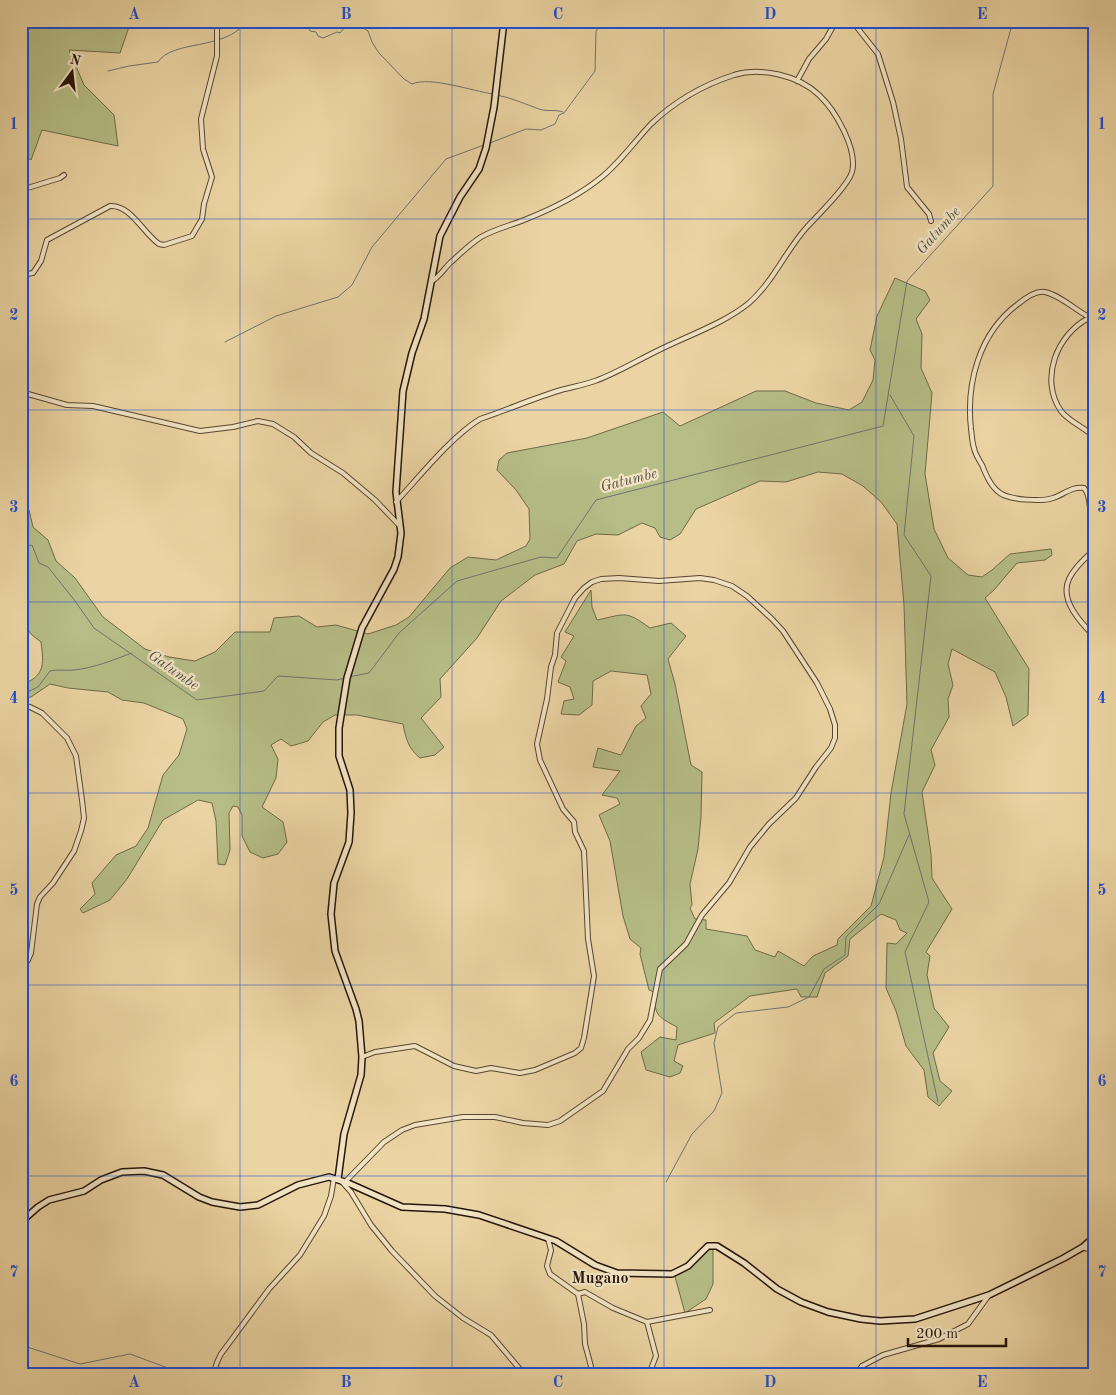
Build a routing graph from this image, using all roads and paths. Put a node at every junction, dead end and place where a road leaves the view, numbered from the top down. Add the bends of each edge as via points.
1 (217, 21) edge
2 (504, 21) edge
3 (836, 21) edge
4 (852, 21) edge
5 (797, 81) junction
6 (64, 175) dead end
7 (21, 190) edge
8 (931, 221) dead end
9 (21, 275) edge
10 (432, 281) junction
11 (1089, 318) junction
12 (1095, 320) edge
13 (21, 392) edge
14 (1095, 438) edge
15 (396, 502) junction
16 (399, 525) junction
17 (1095, 525) edge
18 (1095, 548) edge
19 (1095, 637) edge
20 (21, 705) edge
21 (21, 971) edge
22 (1095, 1032) edge
23 (1095, 1053) edge
24 (362, 1057) junction
25 (336, 1179) junction
26 (345, 1182) junction
27 (21, 1222) edge
28 (1095, 1236) edge
29 (548, 1239) junction
30 (1083, 1247) junction
31 (1095, 1251) edge
32 (578, 1294) junction
33 (989, 1295) junction
34 (710, 1310) dead end
35 (647, 1322) junction
36 (215, 1374) edge
37 (524, 1374) edge
38 (593, 1374) edge
39 (648, 1374) edge
40 (856, 1374) edge

1 - 9 street via 217,56 201,118 203,149 212,177 196,231 192,236 159,244 125,210 110,206 52,236 47,240 41,261 32,274
2 - 10 main road via 486,148 479,169 440,236
3 - 5 street
4 - 8 street via 878,54 897,121 907,187
5 - 10 street via 749,72 720,80 688,96 659,117 603,176 581,192 560,206 480,238
5 - 15 street via 824,100 843,130 852,153 852,172 756,295 719,322 597,380 561,390 472,424
6 - 7 street
10 - 15 main road via 403,391
11 - 12 street
11 - 14 street via 1075,326 1062,343 1055,357 1050,384 1061,410
11 - 17 street via 1073,305 1045,292 1024,299 1008,311 984,343 974,371 970,420 974,448 992,485 1001,494 1023,499 1052,499 1074,488 1084,488
13 - 16 street via 67,405 93,406 200,431 258,421 272,424 343,473
15 - 16 main road
16 - 24 main road via 398,557 367,616 350,668 339,735 339,756 350,790 351,808 349,842 334,883 331,914 335,951 359,1022
18 - 19 street via 1068,580 1067,595 1078,618
20 - 21 street via 42,713 68,738 78,766 84,818 74,851 37,904 30,953
22 - 23 street via 1092,1041
24 - 25 main road via 361,1075 344,1134
24 - 26 street via 415,1046 454,1066 476,1071 491,1068 520,1073 540,1068 581,1048 594,976 588,939 584,852 574,822 563,809 540,760 537,744 557,633 575,598 592,582 601,579 658,581 700,578 732,586 747,596 783,631 816,683 830,709 834,744 796,798 750,847 729,883 702,915 686,944 660,968 650,1020 606,1087 553,1124 463,1117 415,1124 384,1142
25 - 26 main road
25 - 27 main road via 314,1180 258,1205 240,1207 199,1197 163,1174 122,1172 84,1191 50,1200
25 - 36 street via 320,1224 300,1255 264,1296 222,1354 216,1363
25 - 37 street via 352,1192 371,1225 435,1296 491,1335
26 - 29 main road via 402,1207 470,1212
28 - 30 main road
29 - 32 street via 551,1250 547,1266 550,1274
29 - 33 main road via 595,1265 625,1274 672,1274 688,1266 708,1246 717,1246 795,1299 828,1312 871,1320 915,1318
30 - 31 street
30 - 33 main road
32 - 35 street via 585,1292
32 - 38 street
33 - 40 street via 968,1324 939,1339 883,1355 862,1366
34 - 35 street
35 - 39 street via 656,1356

